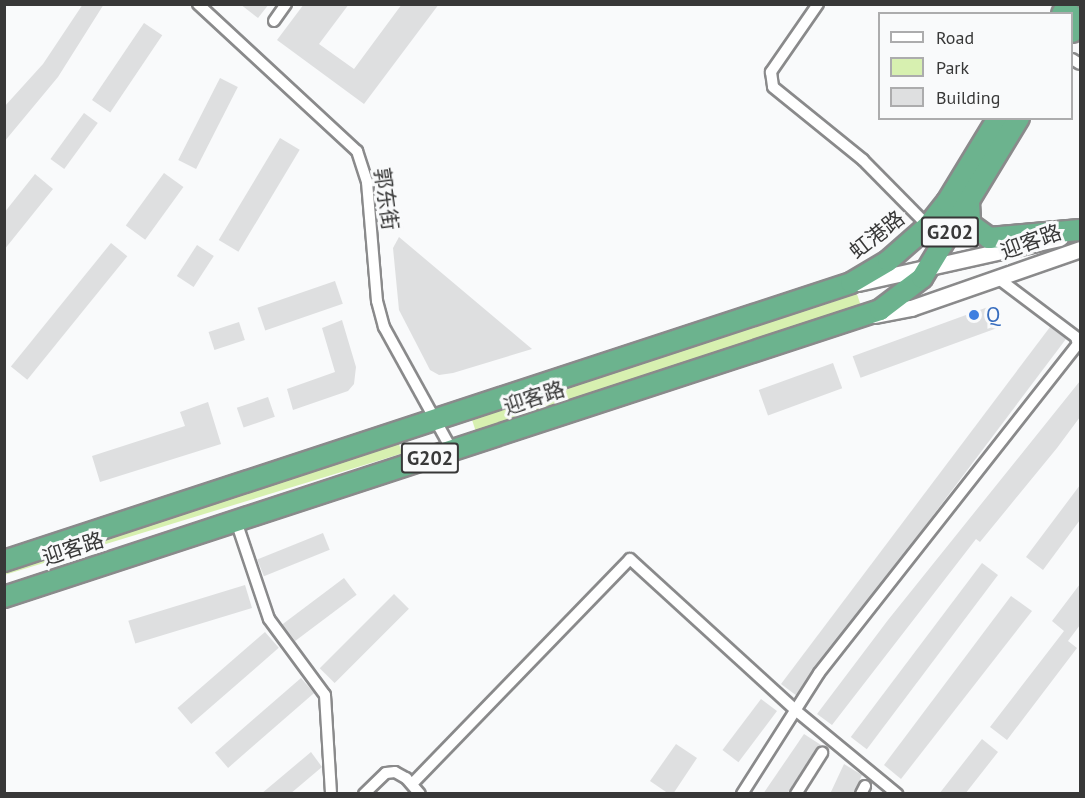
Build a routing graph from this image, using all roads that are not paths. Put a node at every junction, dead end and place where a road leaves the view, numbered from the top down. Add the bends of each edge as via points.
1 (198, 4) edge
2 (286, 4) edge
3 (818, 4) edge
4 (274, 21) dead end
5 (997, 120) edge
6 (1018, 120) edge
7 (969, 201) junction
8 (928, 226) junction
9 (1080, 231) edge
10 (1080, 249) edge
11 (928, 268) junction
12 (999, 279) junction
13 (835, 288) junction
14 (855, 318) junction
15 (435, 419) junction
16 (452, 450) junction
17 (236, 521) junction
18 (4, 561) edge
19 (4, 597) edge
20 (794, 709) junction
21 (822, 753) dead end
22 (412, 784) junction
23 (331, 794) edge
24 (364, 794) edge
25 (420, 794) edge
26 (742, 794) edge
27 (796, 794) edge
28 (897, 794) edge

1 - 15 street, 郭东街 via 357,151 367,182 377,301 384,327
2 - 4 street
3 - 8 street via 771,72 773,87 863,160
5 - 8 highway, 虹港路 / G202
6 - 7 highway, G202
7 - 9 highway via 970,224 989,238
7 - 11 highway, G202
8 - 13 highway, 虹港路 / G202 via 871,273
9 - 11 main road, 迎客路
10 - 12 main road, 迎客路
11 - 13 main road, 迎客路
11 - 14 highway, G202 via 897,300
12 - 14 main road, 迎客路 via 911,308
12 - 20 street via 1076,337 1078,344
13 - 15 highway, 迎客路 / G202
14 - 16 highway, 迎客路 / G202
15 - 16 street, 郭东街
15 - 18 highway, 迎客路 / G202
16 - 17 highway, 迎客路 / G202
17 - 19 highway, 迎客路 / G202
17 - 23 street via 269,619 325,695
20 - 22 street via 630,559
20 - 26 street
20 - 28 street
21 - 27 street
22 - 24 street via 395,772 386,774
22 - 25 street

